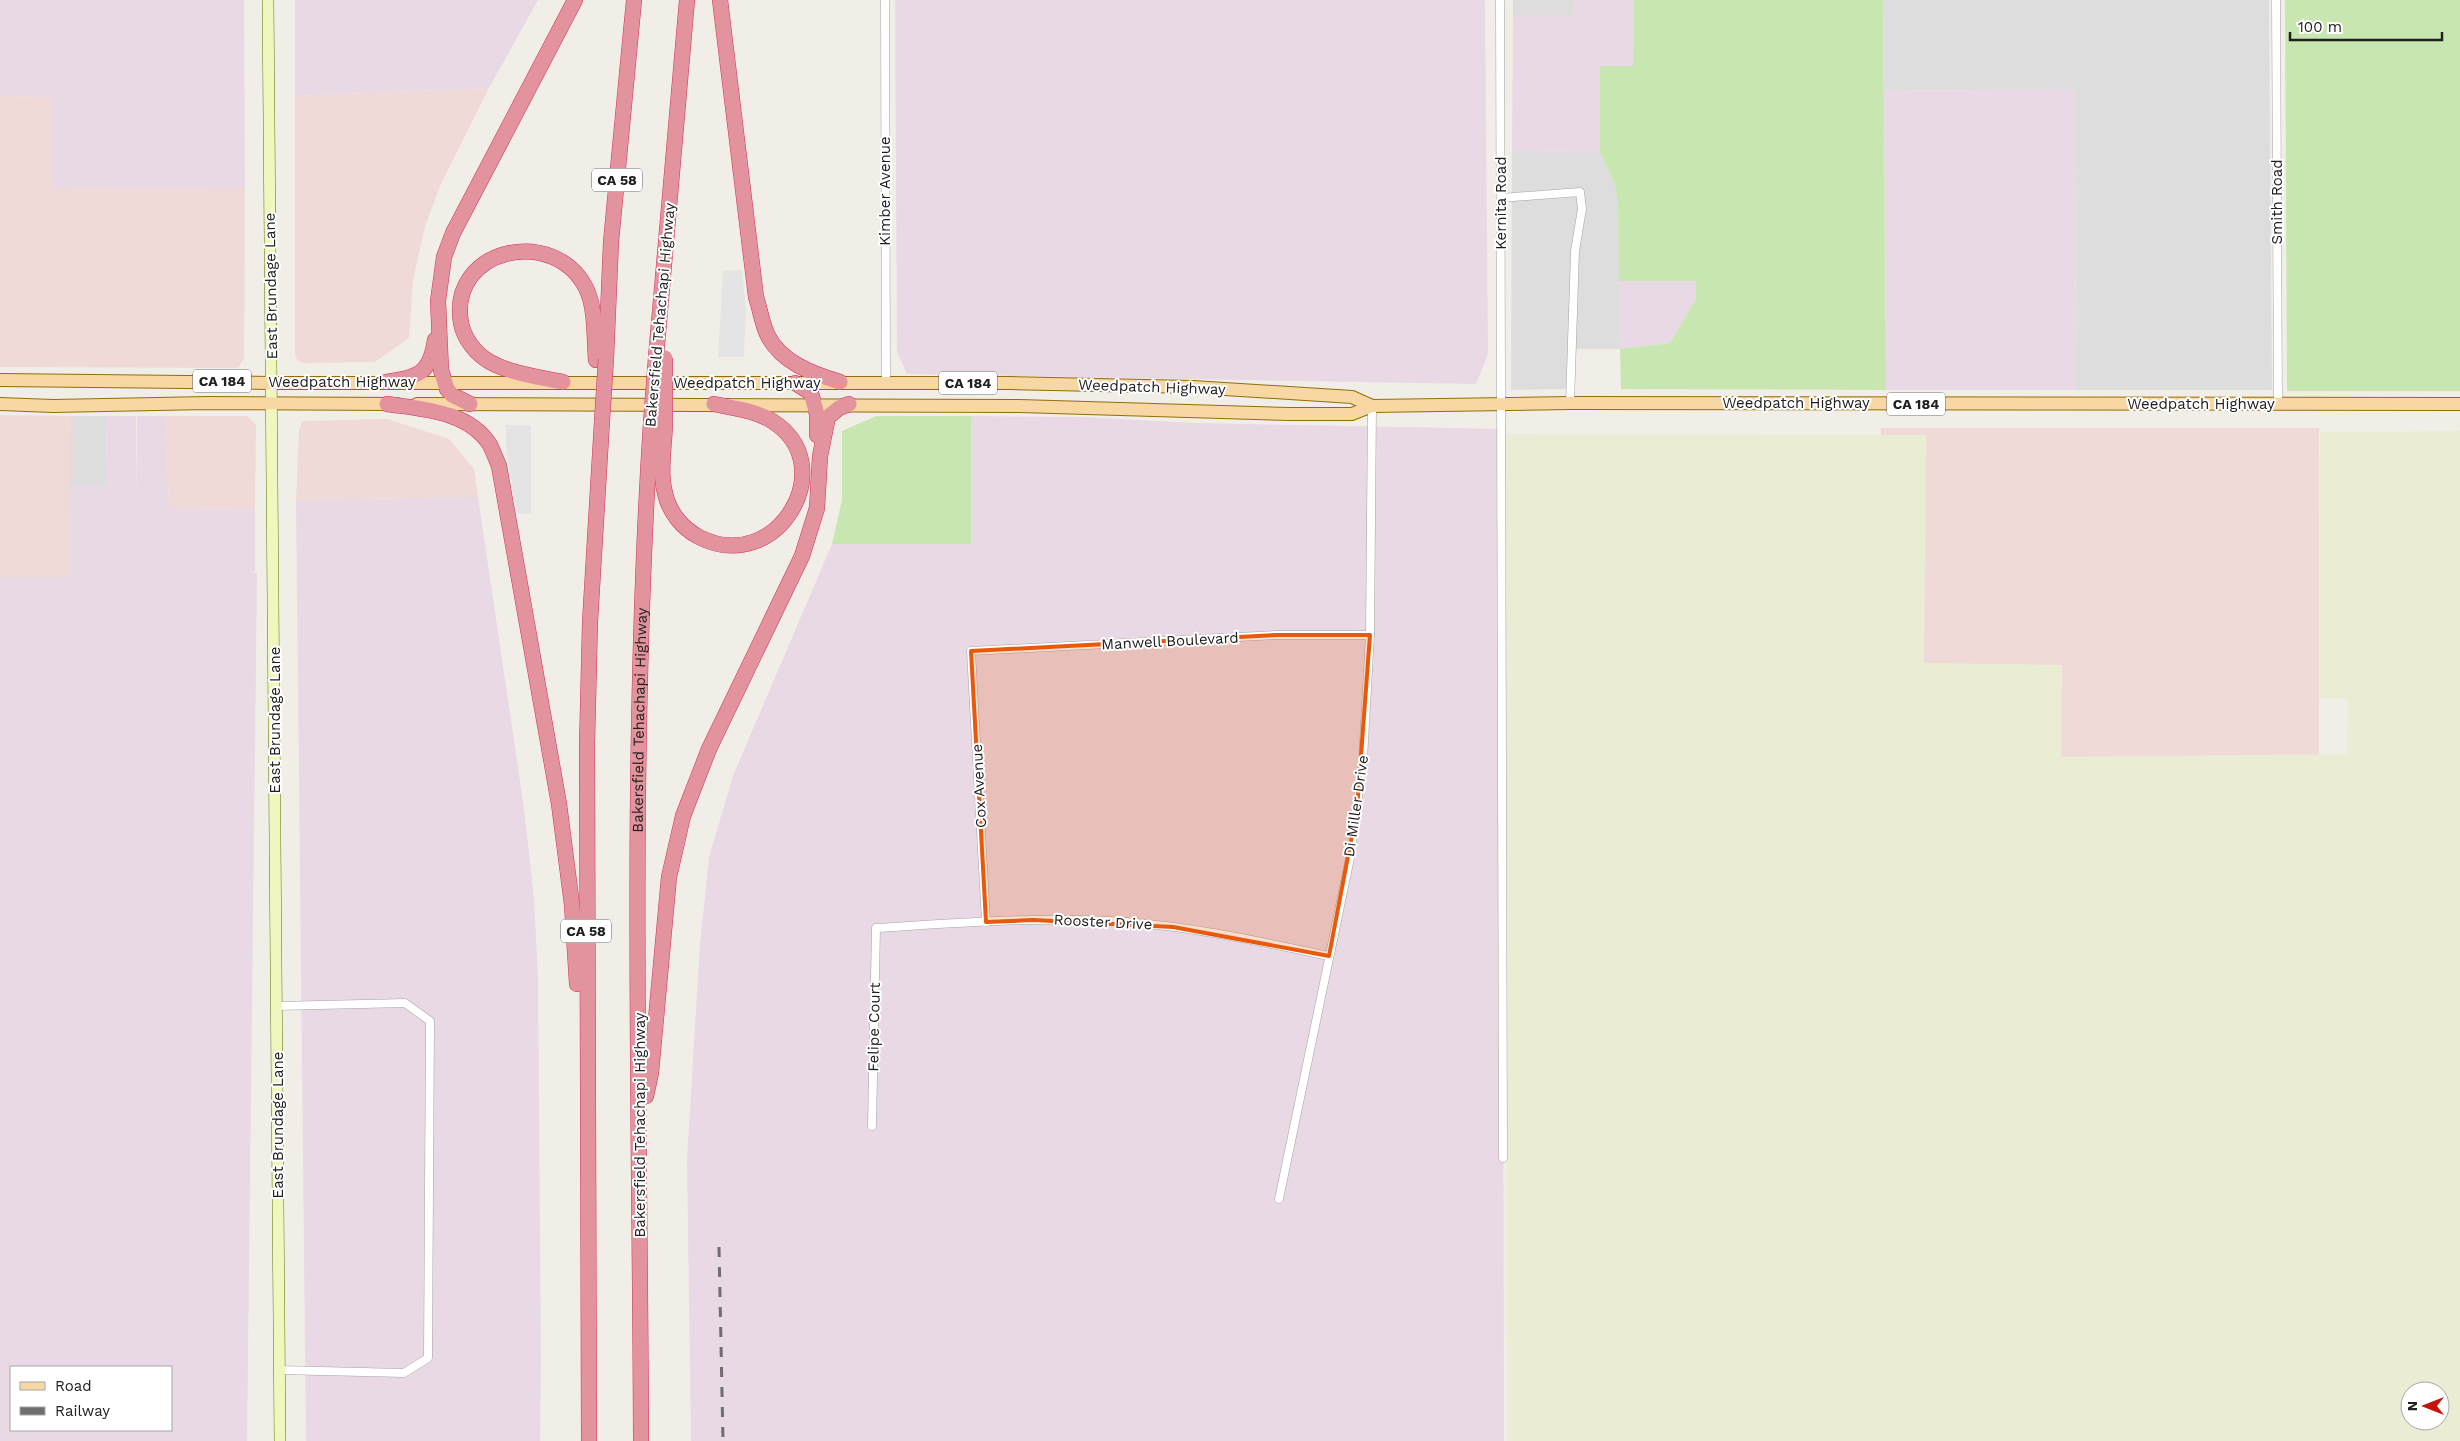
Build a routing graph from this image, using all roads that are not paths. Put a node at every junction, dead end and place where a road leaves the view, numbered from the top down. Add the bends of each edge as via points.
1 (268, 0) edge
2 (575, 0) edge
3 (634, 0) edge
4 (687, 0) edge
5 (720, 0) edge
6 (885, 0) edge
7 (1500, 0) edge
8 (2276, 0) edge
9 (1501, 198) junction
10 (438, 330) junction
11 (601, 360) junction
12 (0, 380) edge
13 (386, 382) junction
14 (444, 382) junction
15 (563, 382) junction
16 (840, 382) junction
17 (886, 382) junction
18 (272, 383) junction
19 (795, 383) junction
20 (1570, 403) junction
21 (0, 404) edge
22 (388, 404) junction
23 (470, 404) junction
24 (714, 404) junction
25 (816, 404) junction
26 (849, 404) junction
27 (2278, 404) junction
28 (2460, 404) edge
29 (272, 405) junction
30 (1372, 406) junction
31 (1501, 406) junction
32 (658, 422) junction
33 (820, 456) junction
34 (1370, 635) junction
35 (971, 651) joint
36 (986, 922) junction
37 (876, 928) joint
38 (1329, 956) junction
39 (277, 1006) junction
40 (640, 1122) junction
41 (872, 1126) dead end
42 (1503, 1158) dead end
43 (1279, 1199) dead end
44 (589, 1230) junction
45 (279, 1370) junction
46 (280, 1441) edge
47 (589, 1441) edge
48 (641, 1441) edge

1 - 18 main road, East Brundage Lane
2 - 10 highway via 453,233 444,257
3 - 11 highway, CA 58
4 - 32 highway, Bakersfield Tehachapi Highway, bridge via 666,240
5 - 16 highway via 756,297 768,335 782,353 803,368
6 - 17 street, Kimber Avenue
7 - 9 street, Kernita Road
8 - 27 street, Smith Road
9 - 20 street via 1580,192 1582,208 1575,251
9 - 31 street, Kernita Road
10 - 13 highway via 430,363 425,370 418,376
10 - 14 highway
11 - 15 highway via 587,290 573,270 550,256 526,251 500,255 486,262 476,270 460,293 462,326 470,344 500,367
11 - 44 highway, CA 58, bridge via 602,421 590,622 585,867
12 - 18 main road, Weedpatch Highway / CA 184
13 - 14 main road, Weedpatch Highway / CA 184
13 - 18 main road, Weedpatch Highway / CA 184
14 - 15 main road, Weedpatch Highway / CA 184
14 - 23 highway via 452,395
15 - 19 main road, Weedpatch Highway / CA 184
16 - 17 main road, Weedpatch Highway / CA 184
16 - 19 main road, Weedpatch Highway / CA 184
17 - 30 main road, Weedpatch Highway / CA 184 via 1193,387 1352,397
18 - 29 main road, East Brundage Lane
19 - 25 highway via 811,393
20 - 27 main road, Weedpatch Highway / CA 184
20 - 31 main road, Weedpatch Highway / CA 184
21 - 29 main road, Weedpatch Highway / CA 184
22 - 23 main road, Weedpatch Highway / CA 184
22 - 29 main road, Weedpatch Highway / CA 184
22 - 44 highway via 446,414 471,426 489,444 499,466 566,857 577,978
23 - 24 main road, Weedpatch Highway / CA 184
24 - 25 main road, Weedpatch Highway / CA 184
24 - 32 highway via 744,410 773,422 791,438 797,451 802,479 796,504 780,526 758,541 732,546 719,544 695,535 676,517 664,492
25 - 26 main road, Weedpatch Highway / CA 184
25 - 33 highway
26 - 30 main road, Weedpatch Highway / CA 184 via 1289,414 1352,414
26 - 33 highway via 838,408 828,418
27 - 28 main road, Weedpatch Highway / CA 184
29 - 39 main road, East Brundage Lane
30 - 31 main road, Weedpatch Highway / CA 184
30 - 34 street, Di Miller Drive
31 - 42 street, Kernita Road
32 - 40 highway, Bakersfield Tehachapi Highway via 645,530 638,774
33 - 40 highway via 817,508 802,556 708,749 683,816 669,877 651,1073
34 - 35 street, Manwell Boulevard via 1277,635
34 - 38 street, Di Miller Drive via 1367,710 1357,809
35 - 36 street, Cox Avenue
36 - 37 street, Rooster Drive
36 - 38 street, Rooster Drive via 1127,922 1220,934
37 - 41 street, Felipe Court
38 - 43 street, Di Miller Drive
39 - 45 main road, East Brundage Lane
39 - 45 street via 405,1003 430,1021 428,1358 404,1373
40 - 48 highway, Bakersfield Tehachapi Highway
44 - 47 highway, CA 58
45 - 46 main road, East Brundage Lane

